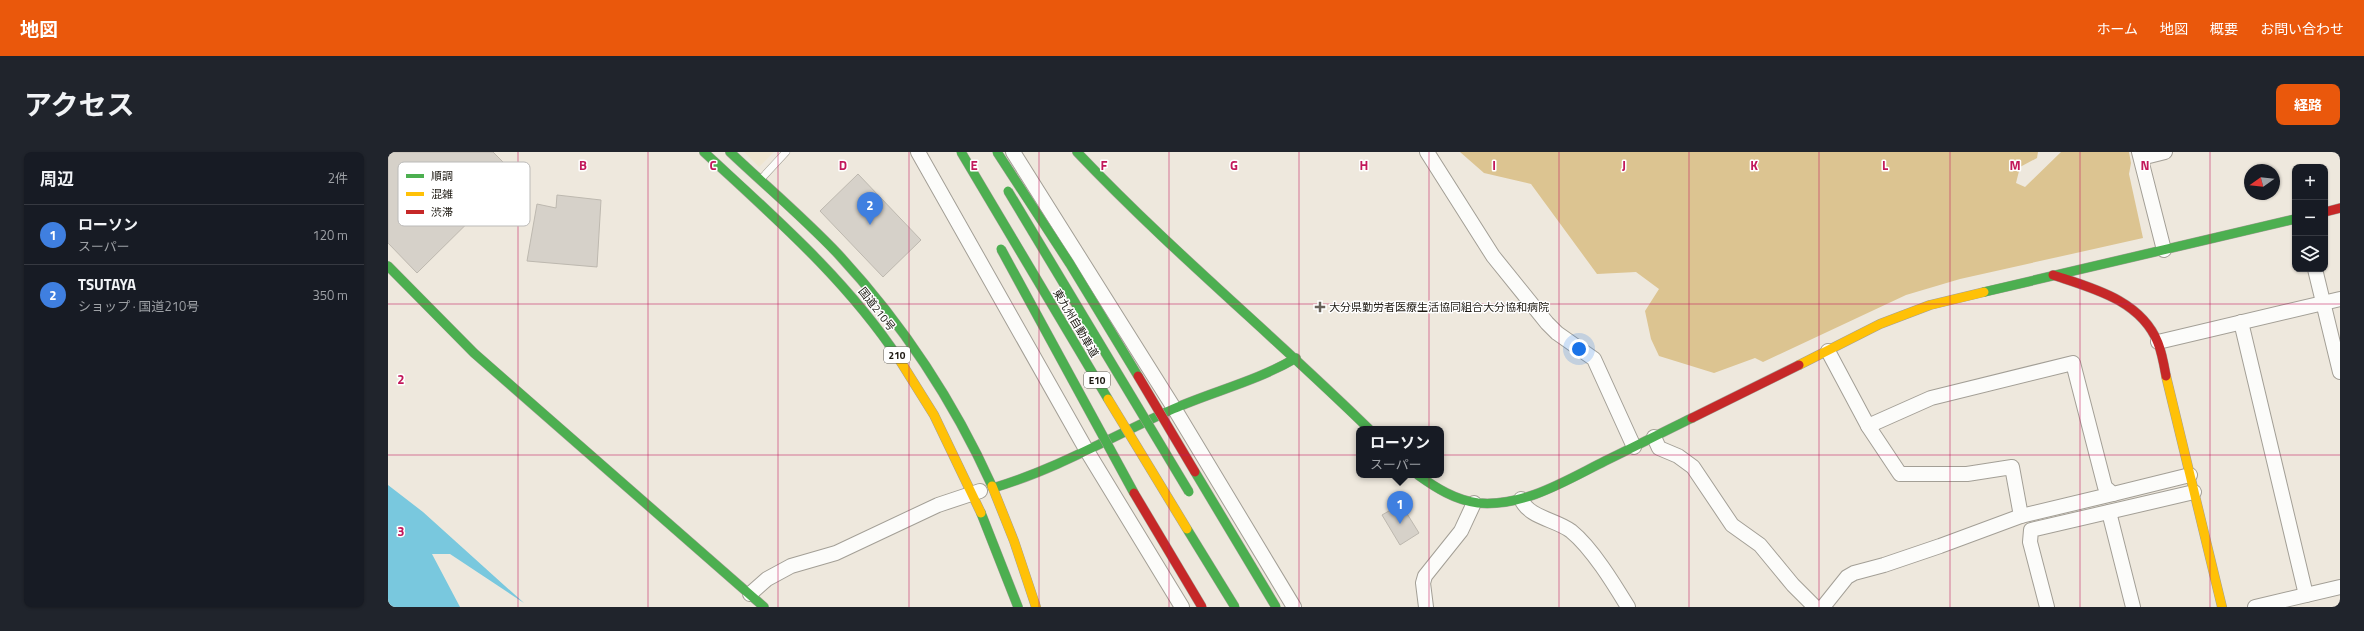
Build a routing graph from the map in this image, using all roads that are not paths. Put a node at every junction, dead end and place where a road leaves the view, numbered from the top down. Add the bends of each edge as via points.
1 (704, 152) edge
2 (730, 152) edge
3 (786, 152) edge
4 (918, 152) edge
5 (960, 152) edge
6 (997, 152) edge
7 (1013, 152) edge
8 (1077, 152) edge
9 (1427, 152) edge
10 (2165, 152) edge
11 (2140, 155) edge
12 (760, 180) junction
13 (1004, 184) dead end
14 (747, 193) junction
15 (2340, 208) edge
16 (2328, 211) edge
17 (2292, 220) edge
18 (997, 242) dead end
19 (2164, 250) junction
20 (388, 267) edge
21 (2316, 272) edge
22 (2053, 276) junction
23 (2340, 300) edge
24 (2324, 303) junction
25 (2241, 322) junction
26 (2158, 342) junction
27 (1828, 351) junction
28 (1296, 358) junction
29 (2340, 372) edge
30 (1174, 408) junction
31 (1366, 426) edge
32 (1868, 426) junction
33 (1654, 437) junction
34 (1634, 447) junction
35 (1087, 451) junction
36 (2190, 474) junction
37 (1423, 478) edge
38 (992, 488) junction
39 (974, 492) junction
40 (2194, 492) junction
41 (2114, 494) junction
42 (1194, 499) dead end
43 (1521, 499) junction
44 (1474, 503) junction
45 (2109, 512) junction
46 (2021, 516) junction
47 (2340, 587) edge
48 (750, 594) junction
49 (2306, 595) junction
50 (764, 607) edge
51 (1018, 607) edge
52 (1036, 607) edge
53 (1182, 607) edge
54 (1202, 607) edge
55 (1235, 607) edge
56 (1276, 607) edge
57 (1294, 607) edge
58 (1426, 607) edge
59 (1628, 607) edge
60 (1815, 607) edge
61 (1822, 607) edge
62 (2046, 607) edge
63 (2133, 607) edge
64 (2222, 607) edge
65 (2255, 607) edge

1 - 14 main road, 国道210号 / 210
2 - 12 main road, 国道210号 / 210
3 - 12 lane
4 - 35 street
5 - 55 main road, 東九州自動車道 / E10, bridge
6 - 56 main road, bridge via 1050,229
7 - 30 street
8 - 28 main road via 1129,207
9 - 34 street via 1493,256 1557,333 1594,359
10 - 11 street
11 - 19 street
12 - 14 lane
12 - 38 main road, 国道210号 / 210 via 830,247 897,325 936,383
13 - 42 main road, 東九州自動車道 / E10, bridge
14 - 39 main road, 国道210号 / 210 via 823,265 880,332 936,418
15 - 16 main road
17 - 19 main road
18 - 54 main road, bridge via 1116,461
19 - 22 main road
20 - 48 main road via 474,353
21 - 24 street
22 - 26 main road via 2107,294 2143,320
22 - 27 main road via 1930,306 1880,324
23 - 24 street
24 - 25 street
24 - 29 street
25 - 26 street
25 - 49 street
26 - 36 main road
27 - 32 street
27 - 33 main road
28 - 30 main road via 1264,376
28 - 31 main road
30 - 35 main road
30 - 57 street
32 - 41 street via 1931,398 2073,362 2105,487
32 - 46 street via 1900,474 1967,474 2012,467
33 - 34 main road
33 - 60 street via 1659,448 1678,456 1693,467 1732,525 1760,546
34 - 43 main road via 1544,492
35 - 38 main road via 1032,476
35 - 53 street
36 - 40 main road
36 - 41 street
37 - 44 main road via 1449,495
38 - 39 street
38 - 52 main road, 国道210号 / 210 via 1010,530
39 - 48 street via 938,505 836,553 791,566 768,579
39 - 51 main road, 国道210号 / 210
40 - 45 street
40 - 64 main road
41 - 46 street
43 - 44 main road via 1491,504
43 - 59 street via 1528,510 1558,524 1582,542
44 - 58 street via 1461,531 1425,576 1423,583
45 - 62 street via 2031,530 2030,542
45 - 63 street
46 - 61 street via 1933,549 1854,573 1847,577
47 - 49 street
48 - 50 main road
49 - 65 street

